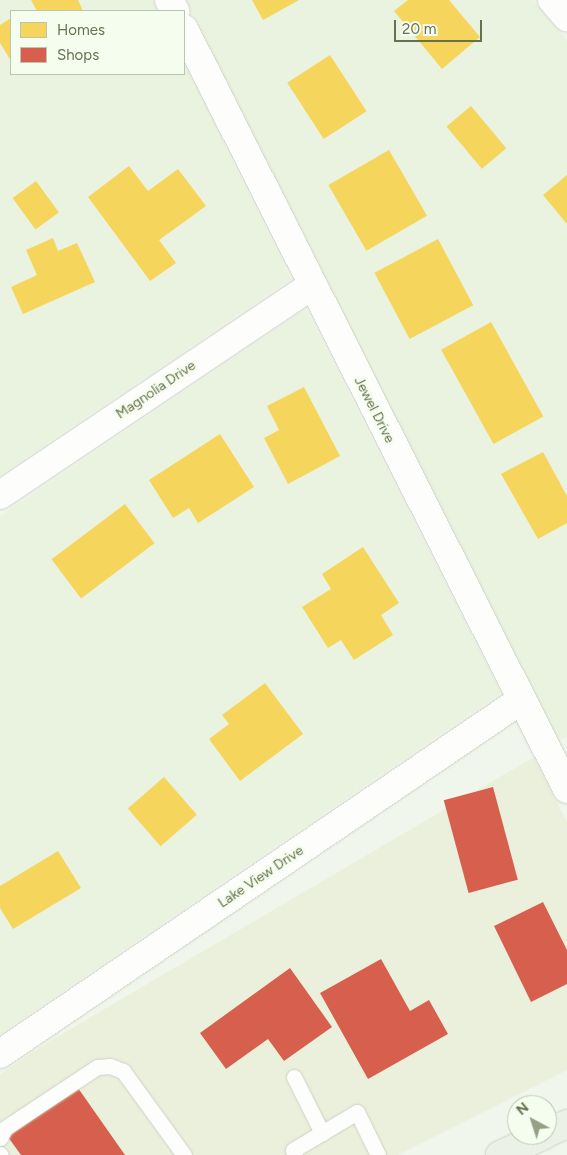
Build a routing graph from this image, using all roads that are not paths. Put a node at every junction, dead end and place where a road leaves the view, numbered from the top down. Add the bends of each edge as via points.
1 (185, 31) edge
2 (311, 286) junction
3 (0, 495) edge
4 (521, 700) junction
5 (567, 789) edge
6 (0, 1054) edge
7 (294, 1076) dead end
8 (322, 1133) junction
9 (0, 1138) edge
10 (521, 1145) edge
11 (184, 1155) edge
12 (295, 1155) edge
13 (378, 1155) edge
14 (500, 1155) edge

1 - 2 street, Jewel Drive
2 - 3 street, Magnolia Drive
2 - 4 street, Jewel Drive
4 - 5 street, Jewel Drive
4 - 6 street, Lake View Drive
7 - 8 lane
8 - 12 lane via 293,1150
8 - 13 lane via 358,1112
9 - 11 lane via 4,1128 97,1067 110,1066 123,1071
10 - 14 main road

